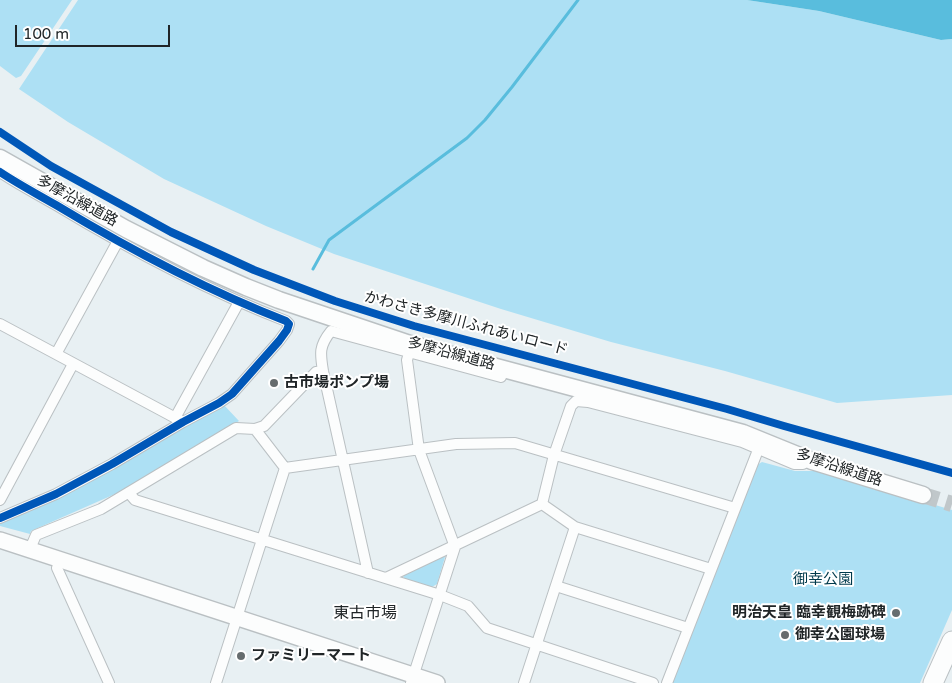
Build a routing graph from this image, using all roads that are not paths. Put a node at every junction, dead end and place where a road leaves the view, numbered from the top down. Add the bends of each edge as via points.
1 (1, 170) edge
2 (118, 241) junction
3 (239, 302) junction
4 (0, 324) edge
5 (409, 352) junction
6 (56, 354) junction
7 (73, 364) junction
8 (323, 371) junction
9 (501, 377) dead end
10 (179, 420) junction
11 (255, 429) junction
12 (419, 450) junction
13 (758, 450) junction
14 (554, 455) junction
15 (808, 459) junction
16 (342, 460) junction
17 (284, 468) junction
18 (129, 493) junction
19 (923, 495) tunnel mouth
20 (0, 500) edge
21 (542, 504) junction
22 (735, 508) junction
23 (0, 518) edge
24 (575, 527) junction
25 (263, 539) junction
26 (0, 540) edge
27 (455, 547) junction
28 (30, 549) junction
29 (60, 559) junction
30 (711, 570) junction
31 (368, 573) junction
32 (386, 578) junction
33 (556, 586) junction
34 (440, 595) junction
35 (237, 616) junction
36 (688, 628) junction
37 (952, 641) edge
38 (537, 644) junction
39 (412, 679) edge
40 (109, 683) edge
41 (216, 683) edge
42 (437, 683) edge
43 (524, 683) edge
44 (653, 683) edge
45 (667, 683) edge
46 (933, 683) edge

1 - 2 street
1 - 15 main road, 多摩沿線道路 via 203,268 279,300 410,344 743,433
2 - 3 street
2 - 6 street
3 - 10 street
3 - 10 street via 286,321 289,324 287,330 232,394
4 - 6 street
5 - 8 street via 331,332 322,345
5 - 9 street
5 - 12 street via 407,360
6 - 7 street
7 - 10 street
7 - 20 street
8 - 11 street via 316,372 264,426
8 - 16 street
10 - 23 street via 112,464 56,494
11 - 17 street
11 - 18 street via 236,428
12 - 14 street via 456,444 515,443
12 - 16 street
12 - 27 street
13 - 14 street via 742,442 581,400 571,406
13 - 15 street via 794,464 803,464
13 - 22 street
14 - 21 street
14 - 22 street
15 - 19 main road, 多摩沿線道路
16 - 17 street
16 - 31 street
17 - 25 street
18 - 25 street via 134,500
18 - 28 street via 101,509 36,535
21 - 24 street
21 - 27 street
22 - 30 street
24 - 30 street
24 - 33 street
25 - 31 street
25 - 35 street
26 - 28 street
27 - 32 street
27 - 34 street
28 - 29 street
29 - 35 street
29 - 40 street via 57,568
30 - 36 street
31 - 32 street
32 - 34 street
33 - 36 street
33 - 38 street
34 - 38 street via 468,606 487,628
34 - 39 street
35 - 39 street
35 - 41 street
36 - 45 street
37 - 46 highway
38 - 43 street
38 - 44 street
39 - 42 street

